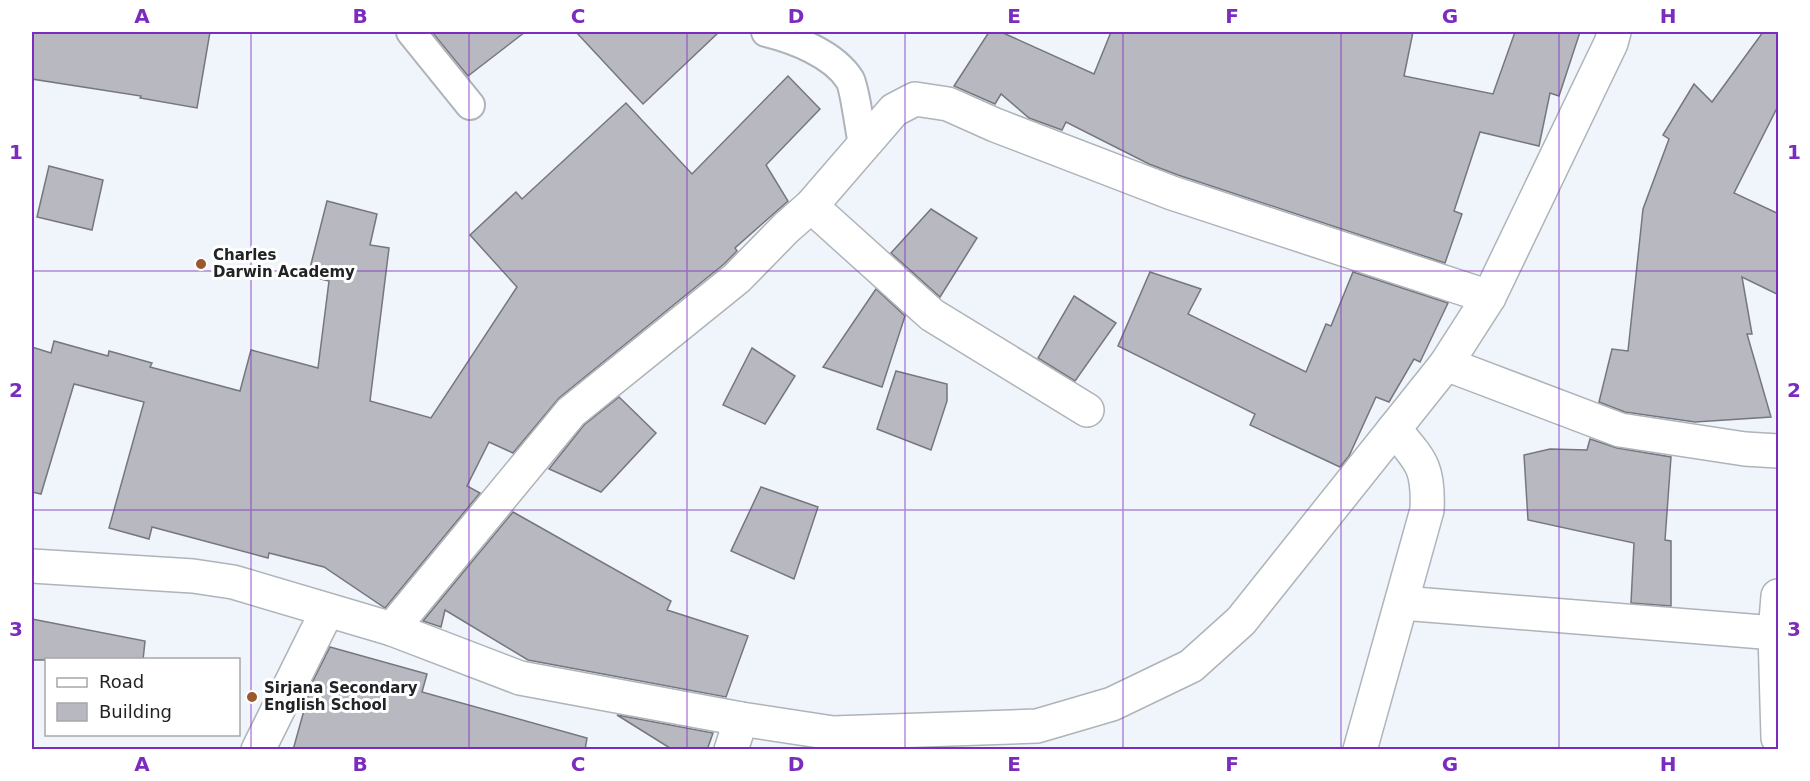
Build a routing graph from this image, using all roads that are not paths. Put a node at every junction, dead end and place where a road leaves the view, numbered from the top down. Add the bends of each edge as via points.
1 (411, 32) edge
2 (1614, 32) edge
3 (780, 33) edge
4 (470, 105) dead end
5 (863, 144) junction
6 (811, 206) junction
7 (1489, 297) junction
8 (1446, 364) junction
9 (1087, 410) dead end
10 (1394, 429) junction
11 (1779, 451) edge
12 (32, 566) edge
13 (1779, 596) edge
14 (1402, 603) junction
15 (327, 611) junction
16 (392, 629) junction
17 (1775, 633) junction
18 (736, 734) edge
19 (1779, 738) edge
20 (830, 741) edge
21 (258, 750) edge
22 (1360, 750) edge

1 - 4 lane
2 - 7 street
3 - 5 lane via 833,61 851,81
5 - 6 street
5 - 7 street via 894,110 915,99 948,104 1172,193
6 - 9 street via 932,315
6 - 16 street via 737,278 570,412
7 - 8 street
8 - 10 street
8 - 11 street via 1620,430
10 - 14 street via 1421,461 1428,482 1427,510
10 - 20 street via 1241,621 1191,666 1112,704 1037,726
12 - 15 street via 234,582
13 - 17 street
14 - 17 street
14 - 22 street
15 - 16 street
15 - 21 street
16 - 18 street via 520,678
17 - 19 street
18 - 20 street

